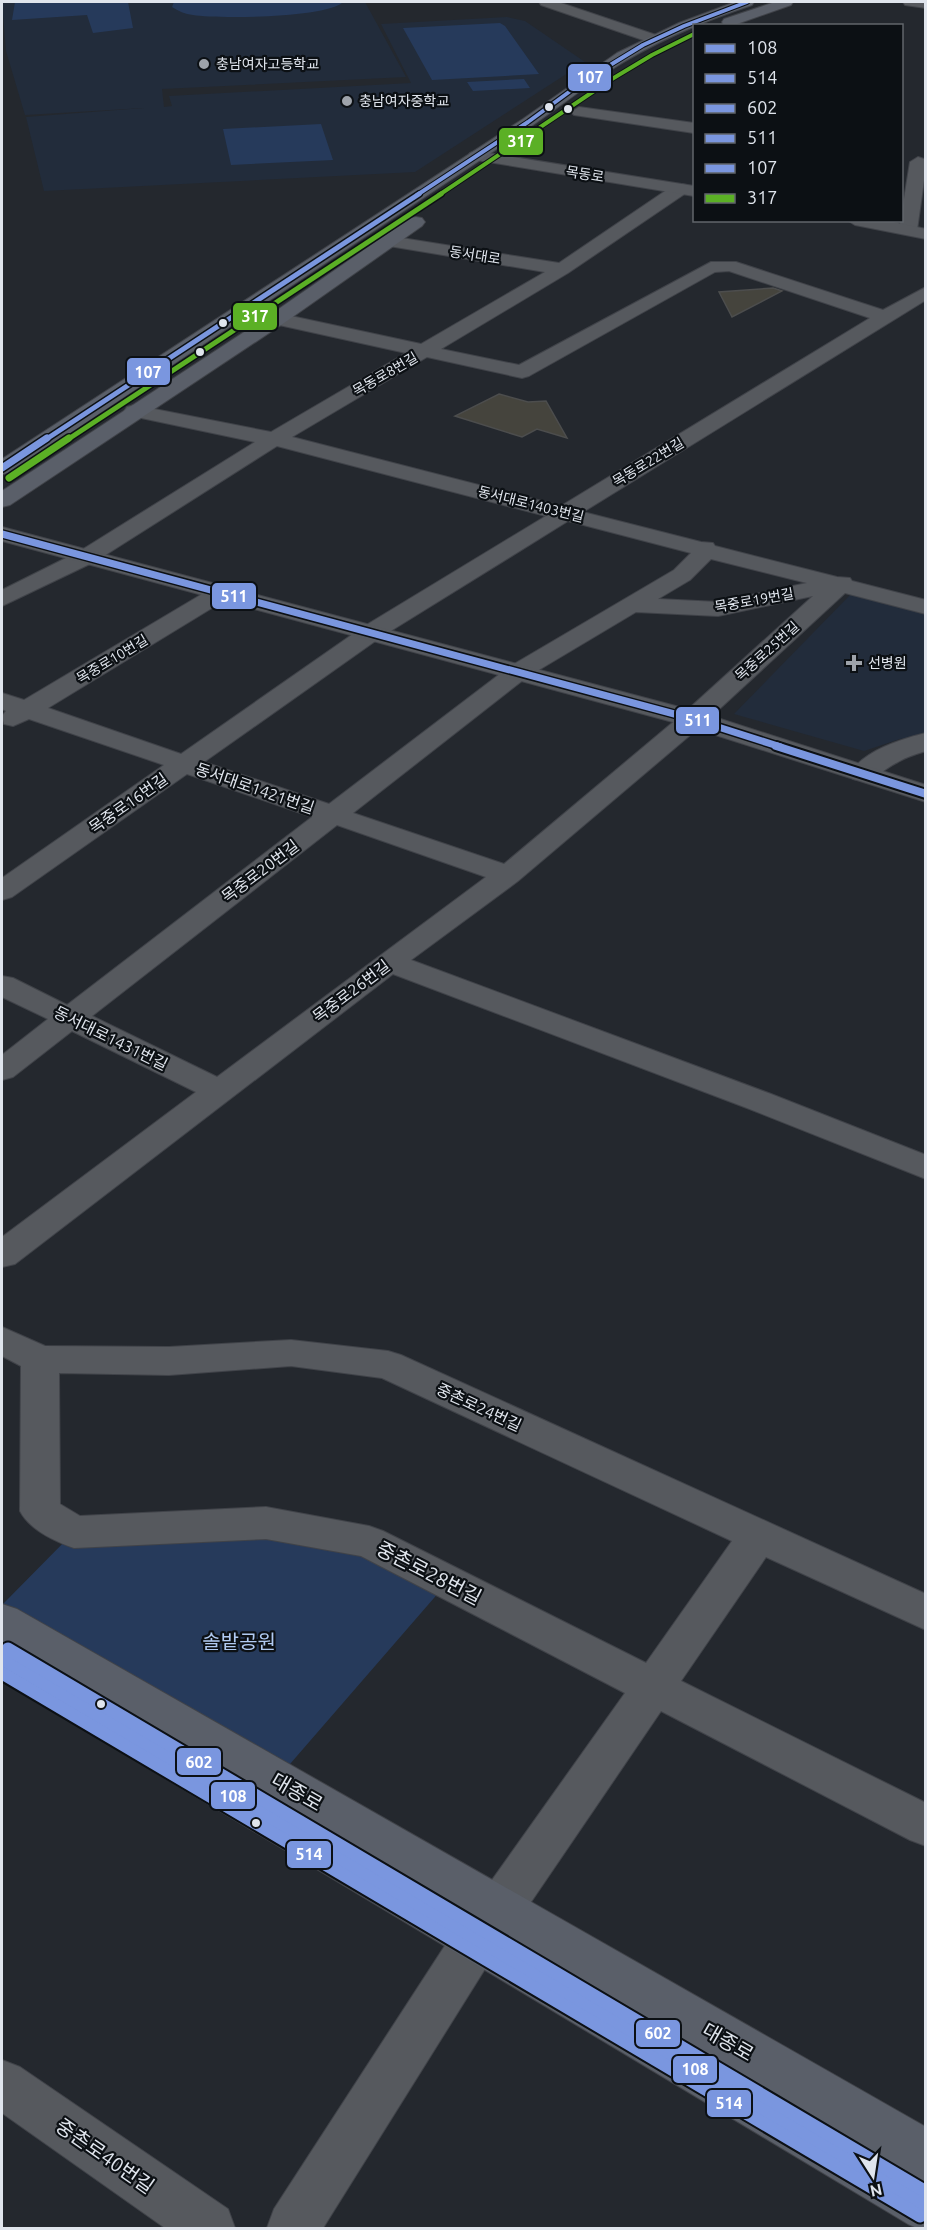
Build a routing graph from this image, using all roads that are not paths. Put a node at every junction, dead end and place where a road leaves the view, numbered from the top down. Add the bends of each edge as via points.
1 (546, 2) edge
2 (747, 2) edge
3 (786, 2) edge
4 (910, 2) edge
5 (926, 4) edge
6 (727, 24) edge
7 (693, 38) edge
8 (654, 39) junction
9 (579, 112) junction
10 (693, 128) edge
11 (476, 156) junction
12 (506, 161) junction
13 (915, 162) edge
14 (688, 190) edge
15 (866, 222) edge
16 (908, 230) junction
17 (926, 234) edge
18 (389, 242) junction
19 (562, 269) junction
20 (925, 293) edge
21 (886, 317) junction
22 (277, 319) junction
23 (426, 351) junction
24 (134, 411) junction
25 (273, 439) junction
26 (5, 464) edge
27 (2, 500) edge
28 (565, 513) junction
29 (2, 534) edge
30 (705, 548) junction
31 (88, 556) junction
32 (842, 584) junction
33 (222, 592) junction
34 (2, 599) edge
35 (630, 606) junction
36 (926, 607) edge
37 (372, 632) junction
38 (518, 672) junction
39 (14, 706) edge
40 (693, 719) junction
41 (2, 725) edge
42 (926, 741) edge
43 (184, 764) junction
44 (862, 773) junction
45 (926, 794) edge
46 (334, 815) junction
47 (508, 874) junction
48 (2, 891) edge
49 (389, 962) junction
50 (2, 985) edge
51 (69, 1018) junction
52 (2, 1070) edge
53 (220, 1091) junction
54 (926, 1168) edge
55 (2, 1255) edge
56 (2, 1340) edge
57 (40, 1359) junction
58 (758, 1536) junction
59 (926, 1613) edge
60 (2, 1621) edge
61 (2, 1659) edge
62 (654, 1687) junction
63 (926, 1826) edge
64 (488, 1925) junction
65 (2, 2084) edge
66 (926, 2156) edge
67 (926, 2206) edge
68 (209, 2229) edge
69 (293, 2229) edge

1 - 8 street
2 - 8 main road
3 - 6 main road
4 - 5 street
7 - 9 main road via 664,52
8 - 11 main road via 584,80
9 - 10 street
9 - 12 main road
11 - 12 street, 목동로
11 - 26 main road
12 - 14 street, 목동로
12 - 18 main road
13 - 16 street
14 - 19 street, 목동로8번길
15 - 16 street
16 - 17 street
18 - 19 street, 동서대로
18 - 22 main road
19 - 23 street, 목동로8번길
20 - 21 street, 목동로22번길
21 - 23 street via 730,266 711,267 522,372
21 - 28 street, 목동로22번길
22 - 23 street
22 - 24 main road
23 - 25 street, 목동로8번길
24 - 25 street, 동서대로1403번길
24 - 27 main road
25 - 28 street, 동서대로1403번길
25 - 31 street, 목동로8번길
28 - 30 street, 동서대로1403번길
28 - 37 street, 목동로22번길
29 - 31 street
30 - 32 street, 동서대로1403번길
30 - 35 street via 682,575
31 - 33 street
31 - 34 street, 목동로8번길
32 - 35 street, 목중로19번길 via 718,609
32 - 36 street, 동서대로1403번길
32 - 40 street, 목중로25번길
33 - 37 street
33 - 39 street, 목중로10번길
35 - 38 street
37 - 38 street
37 - 43 street, 목중로16번길
38 - 40 street
38 - 46 street, 목중로20번길
39 - 41 street, 목중로10번길
39 - 43 street, 동서대로1421번길
40 - 44 street
40 - 47 street, 목중로26번길
42 - 44 street via 888,756
43 - 46 street, 동서대로1421번길
43 - 48 street, 목중로16번길
44 - 45 street
46 - 47 street, 동서대로1421번길
46 - 51 street, 목중로20번길
47 - 49 street, 목중로26번길
49 - 53 street, 목중로26번길
49 - 54 street
50 - 51 street, 동서대로1431번길
51 - 52 street, 목중로20번길
51 - 53 street, 동서대로1431번길
53 - 55 street, 목중로26번길
56 - 57 street, 중촌로24번길
57 - 58 street, 중촌로24번길 via 169,1361 291,1353 388,1365
57 - 62 street, 중촌로28번길 via 40,1511 74,1532 266,1523 369,1542
58 - 59 street, 중촌로24번길
58 - 62 street
60 - 64 main road, 대종로
61 - 64 main road, 대종로
62 - 63 street, 중촌로28번길
62 - 64 street
64 - 66 main road, 대종로
64 - 67 main road, 대종로
64 - 69 street
65 - 68 street, 중촌로40번길

